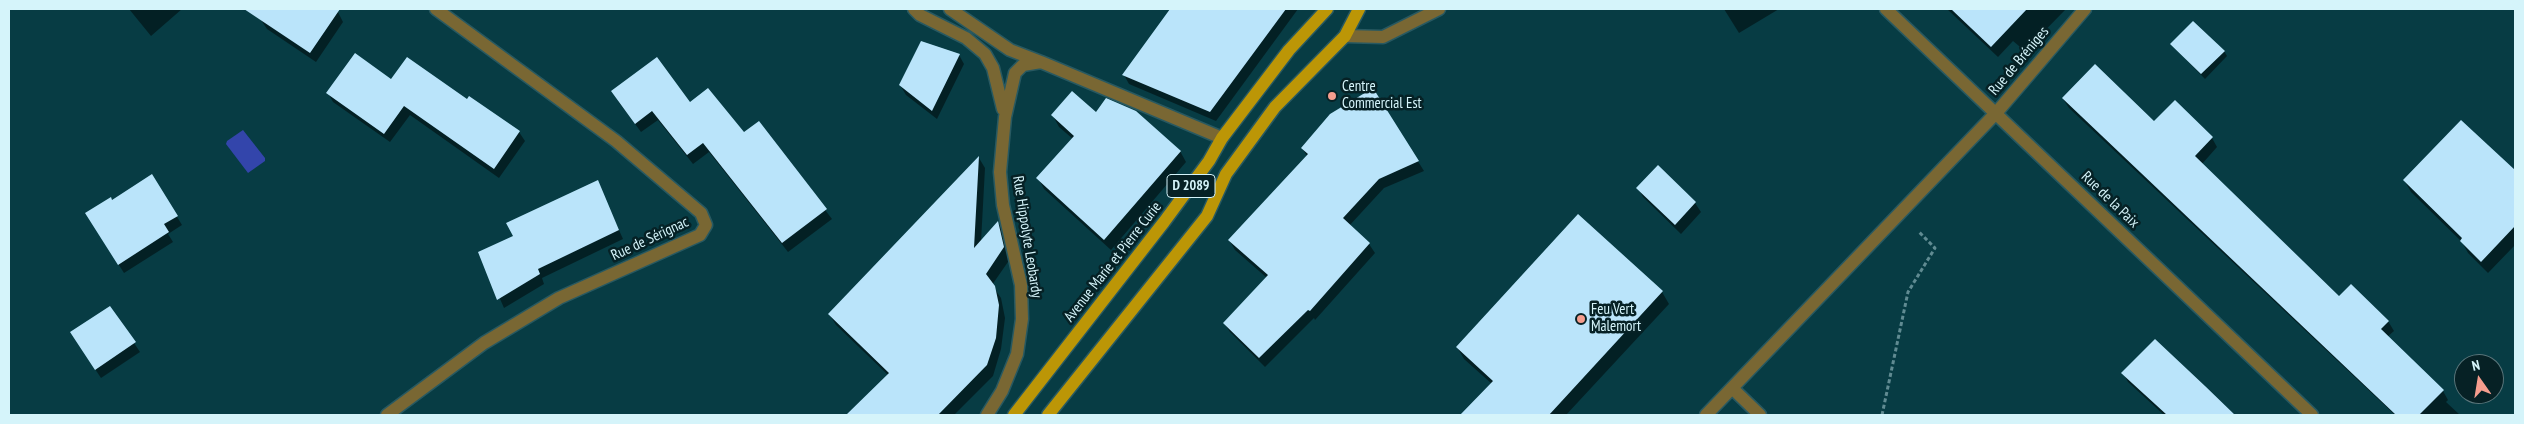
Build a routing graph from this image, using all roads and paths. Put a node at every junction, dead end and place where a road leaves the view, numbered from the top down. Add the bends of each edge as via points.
1 (436, 9) edge
2 (914, 9) edge
3 (950, 9) edge
4 (1327, 9) edge
5 (1359, 9) edge
6 (1439, 9) edge
7 (1886, 9) edge
8 (2085, 9) edge
9 (1345, 36) junction
10 (1041, 62) junction
11 (1997, 112) junction
12 (1005, 117) junction
13 (1222, 138) junction
14 (1905, 208) junction
15 (1732, 388) junction
16 (387, 415) edge
17 (987, 415) edge
18 (1014, 415) edge
19 (1048, 415) edge
20 (1706, 415) edge
21 (1760, 415) edge
22 (1882, 415) edge
23 (2312, 415) edge

1 - 16 street, Rue de Sérignac via 616,141 701,213 706,225 700,235 559,298 484,343
2 - 12 street, Rue Hippolyte Leobardy via 966,38 986,54 993,68
3 - 10 street via 1010,50
4 - 13 main road, Avenue Marie et Pierre Curie / D 2089 via 1289,50
5 - 9 main road, D 2089
6 - 9 street via 1383,37
7 - 11 street, Rue de la Paix
8 - 11 street, Rue de Bréniges
9 - 19 main road, D 2089 via 1275,107 1226,174 1207,216
10 - 12 street, Rue Hippolyte Leobardy via 1023,65 1015,73
10 - 13 street
11 - 14 street, Rue de Bréniges
11 - 23 street, Rue de la Paix
12 - 17 street, Rue Hippolyte Leobardy via 1000,172 1003,205 1021,285 1022,319 1017,354 1002,391
13 - 18 main road, Avenue Marie et Pierre Curie / D 2089 via 1210,161
14 - 15 street, Rue de Bréniges
14 - 22 path via 1906,219 1935,248 1908,292
15 - 20 street, Rue de Bréniges
15 - 21 street

